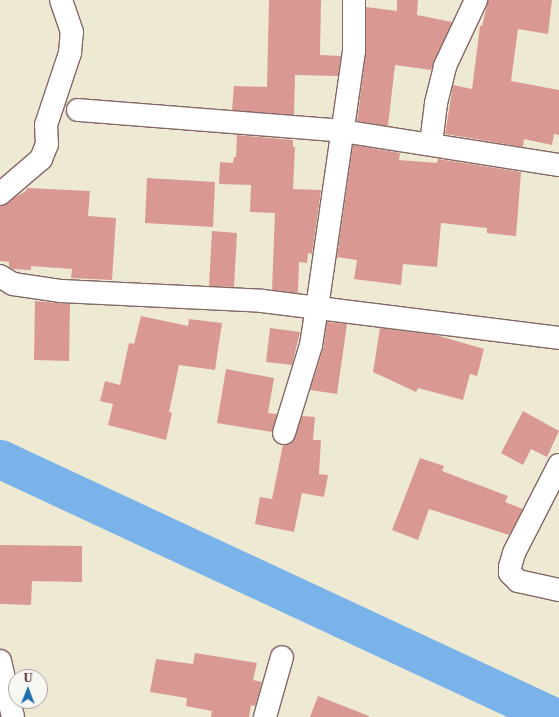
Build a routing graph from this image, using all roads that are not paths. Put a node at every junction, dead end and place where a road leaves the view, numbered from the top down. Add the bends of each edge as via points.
1 (61, 0) edge
2 (354, 0) edge
3 (476, 0) edge
4 (78, 110) dead end
5 (342, 131) junction
6 (431, 144) junction
7 (559, 165) edge
8 (0, 194) edge
9 (0, 276) edge
10 (317, 308) junction
11 (559, 338) edge
12 (284, 433) dead end
13 (559, 465) edge
14 (559, 590) edge
15 (282, 657) dead end
16 (0, 661) edge
17 (13, 717) edge
18 (265, 717) edge

1 - 8 street via 72,32 70,52 46,126 47,144 40,159
2 - 5 street via 354,51
3 - 6 street via 445,66 436,103
4 - 5 street
5 - 6 street
5 - 10 street
6 - 7 street
9 - 10 street via 13,284 61,291 237,299
10 - 11 street
10 - 12 street via 311,345
13 - 14 street via 514,553 510,573 518,581
15 - 18 street
16 - 17 street

